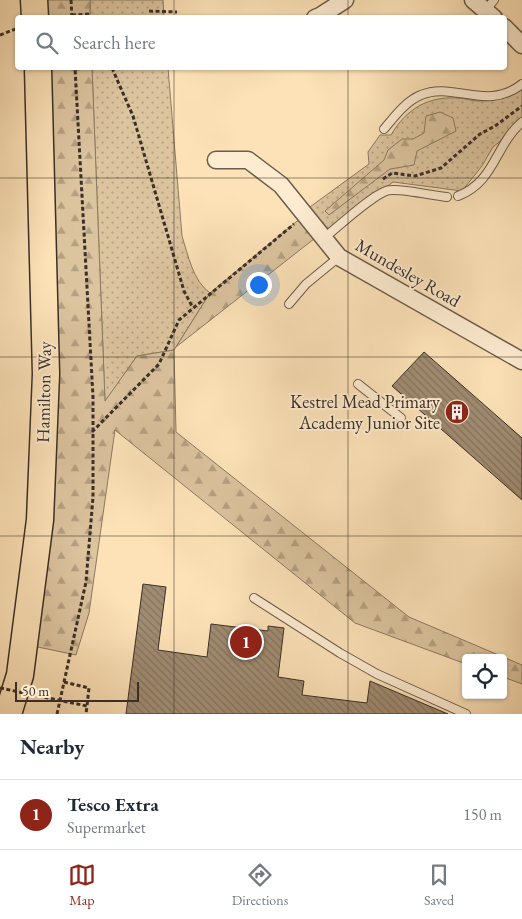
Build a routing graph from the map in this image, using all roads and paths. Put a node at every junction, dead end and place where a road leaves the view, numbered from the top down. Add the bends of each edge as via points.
1 (34, 0) edge
2 (71, 0) edge
3 (345, 0) edge
4 (149, 11) dead end
5 (177, 12) dead end
6 (35, 15) edge
7 (72, 15) edge
8 (322, 15) edge
9 (15, 29) edge
10 (507, 31) edge
11 (0, 35) edge
12 (522, 45) edge
13 (38, 70) edge
14 (75, 70) edge
15 (113, 70) edge
16 (522, 84) edge
17 (522, 106) edge
18 (522, 122) edge
19 (384, 129) dead end
20 (216, 160) dead end
21 (376, 184) dead end
22 (458, 196) dead end
23 (447, 197) dead end
24 (294, 224) dead end
25 (324, 238) junction
26 (339, 257) junction
27 (289, 304) dead end
28 (193, 308) junction
29 (522, 361) edge
30 (358, 384) dead end
31 (401, 418) dead end
32 (92, 432) junction
33 (254, 598) dead end
34 (64, 682) junction
35 (0, 688) edge
36 (86, 706) junction
37 (8, 714) edge
38 (57, 714) edge
39 (86, 714) edge
40 (466, 714) edge

1 - 6 highway
2 - 7 path
3 - 8 street
4 - 5 path
9 - 11 path
10 - 12 street
13 - 37 highway, Hamilton Way via 46,374 40,520 20,675
14 - 32 path via 89,302
15 - 28 path via 133,116 184,291
16 - 19 lane via 501,95 435,91 420,95 401,109
17 - 21 path via 480,134 441,168 415,176 392,173
18 - 22 lane via 503,143 484,179
20 - 25 street, Mundesley Road via 248,160 282,185
23 - 25 lane via 386,191
24 - 28 path
25 - 26 street, Mundesley Road
26 - 27 lane via 306,284
26 - 29 street, Mundesley Road
28 - 32 path via 179,320 159,364
30 - 31 lane
32 - 34 path via 94,497 86,582
33 - 40 lane via 377,674
34 - 36 path via 89,688
34 - 38 path
35 - 36 path, bridge
36 - 39 path, bridge

